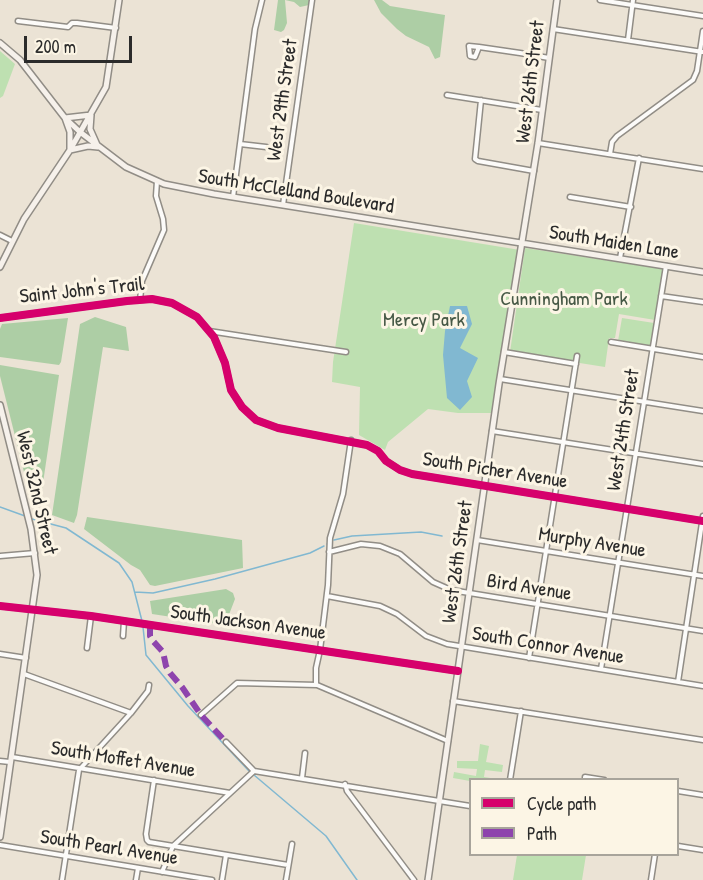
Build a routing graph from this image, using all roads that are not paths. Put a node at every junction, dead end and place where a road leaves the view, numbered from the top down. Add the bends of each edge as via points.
1 (119, 0) edge
2 (262, 0) edge
3 (312, 0) edge
4 (556, 0) edge
5 (600, 0) edge
6 (632, 3) edge
7 (703, 16) edge
8 (18, 21) dead end
9 (116, 28) junction
10 (552, 29) junction
11 (703, 31) edge
12 (628, 40) junction
13 (0, 44) edge
14 (479, 47) dead end
15 (701, 52) edge
16 (549, 58) junction
17 (447, 95) dead end
18 (481, 100) junction
19 (542, 110) junction
20 (91, 115) junction
21 (65, 118) junction
22 (80, 132) junction
23 (538, 143) junction
24 (240, 144) junction
25 (98, 147) junction
26 (266, 147) dead end
27 (70, 150) junction
28 (610, 154) junction
29 (639, 158) junction
30 (703, 169) edge
31 (534, 171) junction
32 (157, 181) junction
33 (233, 197) junction
34 (570, 197) dead end
35 (283, 205) junction
36 (631, 207) junction
37 (0, 235) edge
38 (12, 241) junction
39 (521, 243) junction
40 (620, 258) junction
41 (666, 266) junction
42 (0, 267) edge
43 (703, 272) edge
44 (661, 296) junction
45 (140, 300) junction
46 (703, 302) edge
47 (0, 318) edge
48 (209, 331) junction
49 (611, 342) dead end
50 (652, 348) junction
51 (346, 352) dead end
52 (504, 352) junction
53 (578, 356) dead end
54 (703, 357) edge
55 (576, 364) junction
56 (500, 379) junction
57 (572, 391) junction
58 (644, 402) junction
59 (0, 405) edge
60 (703, 411) edge
61 (492, 431) junction
62 (351, 440) junction
63 (564, 442) junction
64 (636, 454) junction
65 (703, 464) edge
66 (484, 486) junction
67 (555, 498) junction
68 (627, 509) junction
69 (703, 516) edge
70 (703, 521) edge
71 (477, 540) junction
72 (546, 551) junction
73 (329, 552) junction
74 (36, 553) junction
75 (0, 556) edge
76 (619, 562) junction
77 (694, 574) junction
78 (703, 576) edge
79 (469, 594) junction
80 (327, 596) junction
81 (537, 604) junction
82 (0, 606) edge
83 (33, 610) junction
84 (91, 616) junction
85 (610, 616) junction
86 (124, 621) junction
87 (686, 628) junction
88 (703, 631) edge
89 (123, 636) dead end
90 (461, 647) junction
91 (87, 648) dead end
92 (320, 650) junction
93 (0, 654) edge
94 (26, 658) junction
95 (529, 658) junction
96 (601, 669) junction
97 (458, 671) junction
98 (24, 674) junction
99 (678, 682) junction
100 (149, 685) dead end
101 (316, 685) junction
102 (703, 686) edge
103 (453, 701) junction
104 (521, 711) junction
105 (130, 713) junction
106 (201, 716) dead end
107 (703, 740) edge
108 (448, 741) junction
109 (226, 742) dead end
110 (305, 753) dead end
111 (11, 760) junction
112 (0, 761) edge
113 (81, 768) junction
114 (254, 771) junction
115 (302, 778) junction
116 (510, 778) edge
117 (154, 780) junction
118 (345, 784) junction
119 (679, 791) edge
120 (230, 793) junction
121 (703, 795) edge
122 (440, 800) junction
123 (469, 806) edge
124 (0, 837) edge
125 (292, 844) dead end
126 (0, 845) edge
127 (173, 846) junction
128 (679, 846) edge
129 (703, 850) edge
130 (226, 855) junction
131 (65, 856) junction
132 (655, 856) edge
133 (288, 865) junction
134 (138, 868) junction
135 (162, 872) junction
136 (62, 880) edge
137 (136, 880) edge
138 (211, 880) edge
139 (222, 880) edge
140 (286, 880) edge
141 (414, 880) edge
142 (428, 880) edge
143 (651, 880) edge

1 - 9 main road
2 - 24 street
3 - 35 street, West 29th Street
4 - 10 main road, West 26th Street
5 - 6 street
6 - 7 street
6 - 12 street
8 - 9 street
9 - 20 main road via 106,87
10 - 12 street
10 - 16 main road, West 26th Street
11 - 15 street
12 - 15 street
13 - 21 main road, South McClelland Boulevard via 20,60
14 - 16 street
15 - 28 street via 691,82 617,136
16 - 19 main road, West 26th Street
17 - 18 street
18 - 19 street
18 - 31 street via 474,159
19 - 23 main road, West 26th Street
20 - 21 main road
20 - 22 main road
20 - 25 main road via 90,129
21 - 22 main road, South McClelland Boulevard
21 - 27 main road
22 - 25 main road, South McClelland Boulevard
22 - 27 main road
23 - 28 street
23 - 31 main road, West 26th Street
24 - 26 street
24 - 33 street
25 - 27 main road
25 - 32 main road, South McClelland Boulevard via 126,167
27 - 38 main road
28 - 29 street
29 - 30 street
29 - 36 street
31 - 39 main road, West 26th Street
32 - 33 main road, South McClelland Boulevard
32 - 45 street via 156,196 164,230 142,279
33 - 35 main road, South McClelland Boulevard
34 - 36 street
35 - 39 main road, South McClelland Boulevard
36 - 40 street
37 - 38 street
38 - 42 main road
39 - 40 main road, South Maiden Lane
39 - 52 main road, West 26th Street
40 - 41 main road, South Maiden Lane
41 - 43 main road, South Maiden Lane
41 - 44 street, West 24th Street
44 - 46 street
44 - 50 street, West 24th Street
45 - 47 street, South Picher Avenue
45 - 48 street, South Picher Avenue via 172,303 197,317
48 - 51 street
48 - 62 street, South Picher Avenue via 225,363 231,390 256,420 278,428
49 - 50 street
50 - 54 street
50 - 58 street, West 24th Street
52 - 55 street
52 - 56 main road, West 26th Street
53 - 55 street
55 - 57 street
56 - 57 street
56 - 61 main road, West 26th Street
57 - 58 street
57 - 63 street
58 - 60 street
58 - 64 street, West 24th Street
59 - 74 main road, West 32nd Street
61 - 63 street
61 - 66 main road, West 26th Street
62 - 66 street, South Picher Avenue via 378,451 400,470
62 - 73 street
63 - 64 street
63 - 67 street
64 - 65 street
64 - 68 street, West 24th Street
66 - 67 street, South Picher Avenue
66 - 71 main road, West 26th Street
67 - 68 street, South Picher Avenue
67 - 72 street
68 - 70 street, South Picher Avenue
68 - 76 street, West 24th Street
69 - 70 street
70 - 77 street
71 - 72 street, Murphy Avenue
71 - 79 main road, West 26th Street
72 - 76 street, Murphy Avenue
72 - 81 street
73 - 79 street, Bird Avenue via 361,544 385,547 400,554 436,584
73 - 80 street
74 - 75 street
74 - 83 main road, West 32nd Street
76 - 77 street, Murphy Avenue
76 - 85 street, West 24th Street
77 - 78 street, Murphy Avenue
77 - 87 street
79 - 81 street, Bird Avenue
79 - 90 main road, West 26th Street
80 - 90 street, South Connor Avenue via 380,606 429,638
80 - 92 street
81 - 85 street, Bird Avenue
81 - 95 street
82 - 83 street, South Jackson Avenue
83 - 84 street, South Jackson Avenue
83 - 94 main road, West 32nd Street
84 - 86 street, South Jackson Avenue
84 - 91 street
85 - 87 street, Bird Avenue
85 - 96 street, West 24th Street
86 - 89 street
86 - 92 street, South Jackson Avenue
87 - 88 street, Bird Avenue
87 - 99 street
90 - 95 street, South Connor Avenue
90 - 97 main road, West 26th Street
92 - 97 street, South Jackson Avenue
92 - 101 street
93 - 94 street
94 - 98 main road, West 32nd Street
95 - 96 street, South Connor Avenue
96 - 99 street, South Connor Avenue
97 - 103 main road, West 26th Street
98 - 105 street
98 - 111 main road, West 32nd Street
99 - 102 street, South Connor Avenue
100 - 105 street
101 - 106 street via 237,683
101 - 108 street
103 - 104 street
103 - 108 main road, West 26th Street
104 - 107 street
104 - 116 street
105 - 113 street
108 - 122 main road, West 26th Street
109 - 114 street
110 - 115 street
111 - 112 street, South Moffet Avenue
111 - 113 street, South Moffet Avenue
111 - 124 main road, West 32nd Street
113 - 117 street, South Moffet Avenue
113 - 131 street
114 - 115 street
114 - 120 street
115 - 118 street
117 - 120 street, South Moffet Avenue
117 - 127 street via 146,837 149,842
118 - 122 street
118 - 141 street
119 - 121 street
120 - 127 street
122 - 123 street
122 - 142 main road, West 26th Street
125 - 133 street
126 - 131 street, South Pearl Avenue
127 - 130 street
127 - 135 street
128 - 129 street
130 - 133 street
130 - 139 street
131 - 134 street, South Pearl Avenue
131 - 136 street
132 - 143 street
133 - 140 street
134 - 135 street, South Pearl Avenue
134 - 137 street
135 - 138 street, South Pearl Avenue

